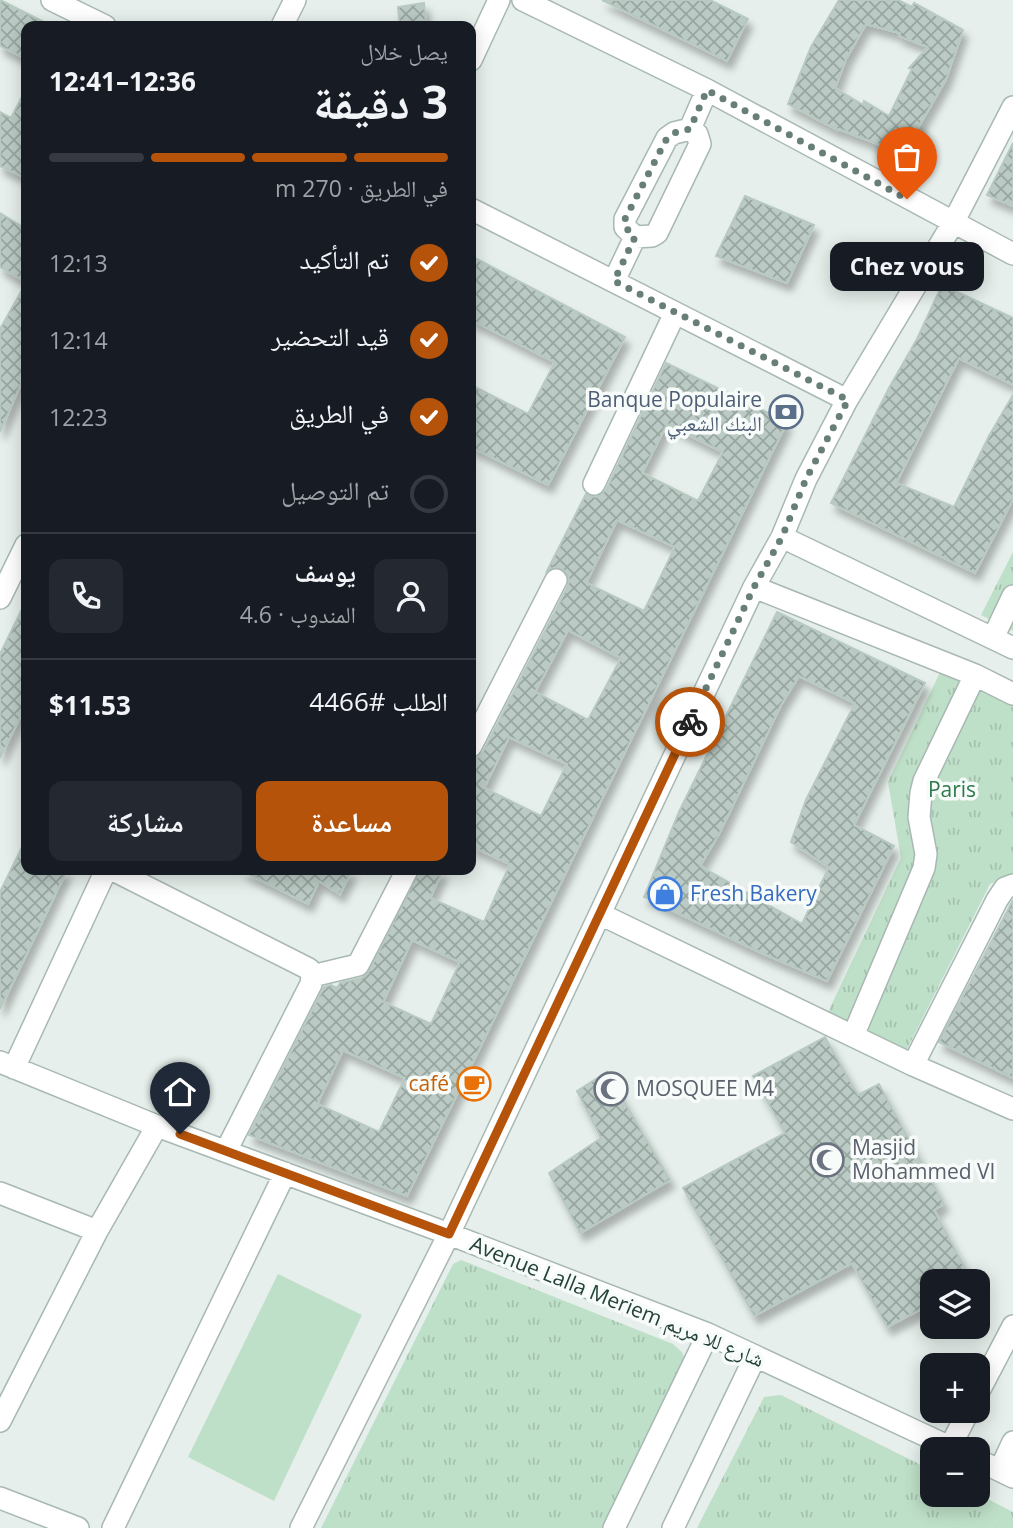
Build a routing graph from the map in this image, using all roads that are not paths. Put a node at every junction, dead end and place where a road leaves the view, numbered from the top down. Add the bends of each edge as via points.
1 (52, 0) edge
2 (295, 0) edge
3 (499, 0) edge
4 (523, 0) edge
5 (95, 21) edge
6 (284, 21) edge
7 (476, 49) edge
8 (707, 90) junction
9 (1013, 107) edge
10 (690, 129) junction
11 (476, 212) edge
12 (953, 223) junction
13 (635, 237) junction
14 (1013, 254) edge
15 (614, 281) junction
16 (675, 313) junction
17 (848, 400) junction
18 (594, 484) dead end
19 (782, 537) junction
20 (21, 555) edge
21 (556, 580) dead end
22 (754, 587) junction
23 (1013, 596) edge
24 (0, 598) edge
25 (993, 639) junction
26 (1013, 648) edge
27 (975, 676) junction
28 (1013, 694) edge
29 (476, 736) edge
30 (103, 875) edge
31 (123, 875) edge
32 (404, 875) edge
33 (1013, 886) edge
34 (600, 914) junction
35 (312, 976) junction
36 (853, 1036) junction
37 (7, 1065) edge
38 (913, 1065) junction
39 (1013, 1109) edge
40 (157, 1126) junction
41 (226, 1151) junction
42 (285, 1173) junction
43 (0, 1193) edge
44 (97, 1231) junction
45 (449, 1234) junction
46 (1013, 1326) edge
47 (708, 1334) junction
48 (755, 1357) junction
49 (990, 1370) edge
50 (0, 1421) edge
51 (928, 1437) edge
52 (1013, 1442) edge
53 (990, 1466) edge
54 (1006, 1473) edge
55 (0, 1498) edge
56 (78, 1528) edge
57 (113, 1528) edge
58 (301, 1528) edge
59 (614, 1528) edge
60 (673, 1528) edge

1 - 5 street
2 - 6 street
3 - 7 street
4 - 8 street
8 - 10 street
8 - 12 street
9 - 12 street
10 - 13 street via 667,138 631,207 624,223
10 - 13 street via 700,144 657,233
11 - 15 street
12 - 14 street
12 - 17 street
13 - 15 street
15 - 16 street
16 - 17 street
16 - 18 street
17 - 19 street via 806,479
19 - 22 street
19 - 25 street
20 - 24 street
21 - 29 street
22 - 27 street
22 - 34 street
23 - 25 street
25 - 26 street
27 - 28 street
27 - 36 street via 924,782 919,805 924,868
30 - 37 street
31 - 35 street via 309,970
32 - 35 street via 358,965
33 - 38 street via 1005,888 998,900
34 - 36 street
34 - 45 street
35 - 41 street
36 - 38 street
37 - 40 street, Avenue Lalla Meriem شارع للا مريم
38 - 39 street
40 - 41 street, Avenue Lalla Meriem شارع للا مريم
40 - 44 street
41 - 42 street, Avenue Lalla Meriem شارع للا مريم
42 - 45 street, Avenue Lalla Meriem شارع للا مريم
42 - 57 street
43 - 44 street
44 - 50 street
45 - 47 street, Avenue Lalla Meriem شارع للا مريم
45 - 58 street
46 - 49 street
47 - 48 street, Avenue Lalla Meriem شارع للا مريم
47 - 59 street
48 - 51 street, Avenue Lalla Meriem شارع للا مريم
48 - 60 street
52 - 54 street
53 - 54 street
55 - 56 street

